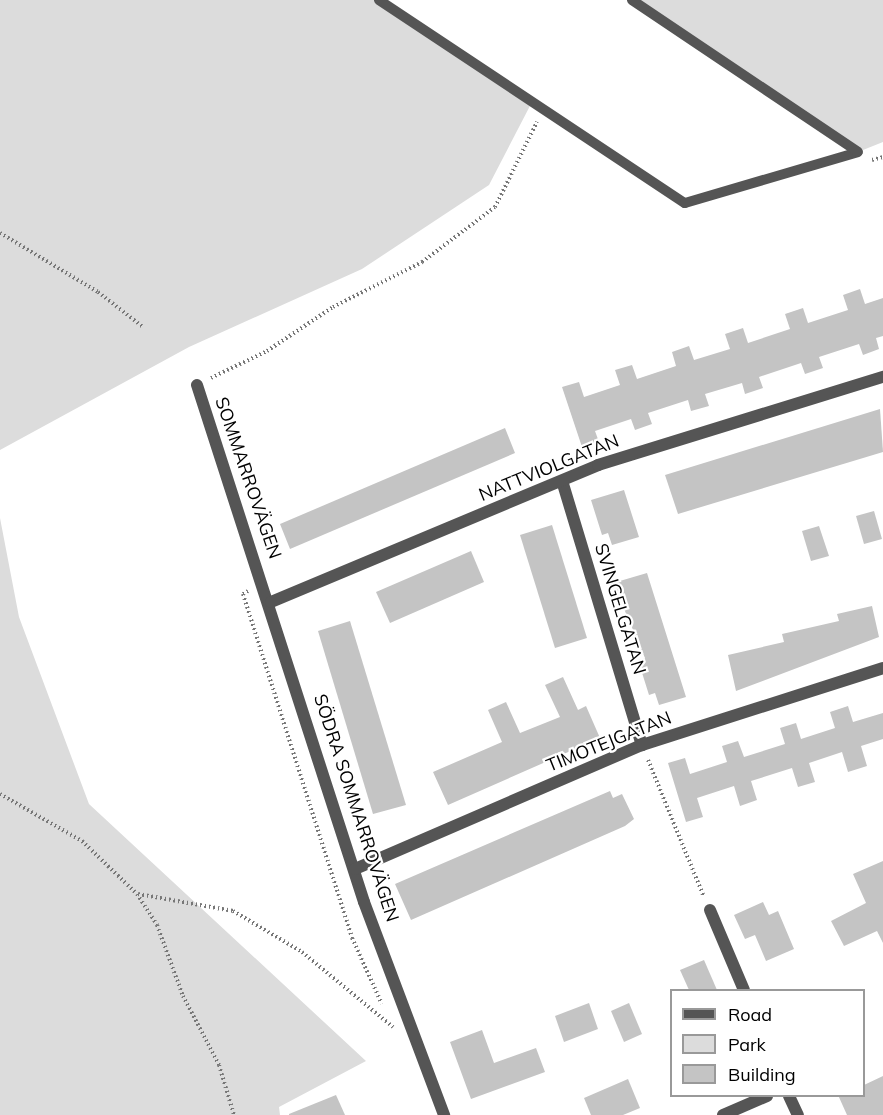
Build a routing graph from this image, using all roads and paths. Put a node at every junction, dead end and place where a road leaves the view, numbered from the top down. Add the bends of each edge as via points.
1 (379, 0) edge
2 (632, 0) edge
3 (543, 109) junction
4 (0, 232) edge
5 (143, 327) dead end
6 (883, 377) edge
7 (197, 385) joint
8 (563, 484) junction
9 (264, 582) joint
10 (271, 602) junction
11 (883, 668) edge
12 (642, 745) junction
13 (0, 794) edge
14 (355, 869) junction
15 (137, 894) junction
16 (710, 910) joint
17 (744, 989) edge
18 (417, 1044) junction
19 (763, 1097) edge
20 (790, 1097) edge
21 (234, 1115) edge
22 (444, 1115) edge
23 (723, 1115) edge
24 (798, 1115) edge

1 - 3 lane
2 - 3 lane via 858,152 685,203
3 - 7 path via 495,207 422,262 333,307 267,351
4 - 5 path via 98,292
6 - 8 street, NATTVIOLGATAN via 598,465
7 - 9 street, SOMMARROVÄGEN
8 - 10 street, NATTVIOLGATAN
8 - 12 street, SVINGELGATAN
9 - 10 street, SÖDRA SOMMARROVÄGEN
10 - 14 street, SÖDRA SOMMARROVÄGEN
11 - 12 street, TIMOTEJGATAN
12 - 14 street, TIMOTEJGATAN
12 - 16 path
13 - 15 path via 82,841
14 - 18 street, SÖDRA SOMMARROVÄGEN
15 - 18 path via 233,911 302,952
15 - 21 path via 157,925 183,996 219,1065
16 - 17 street
18 - 22 street
19 - 23 street
20 - 24 street

